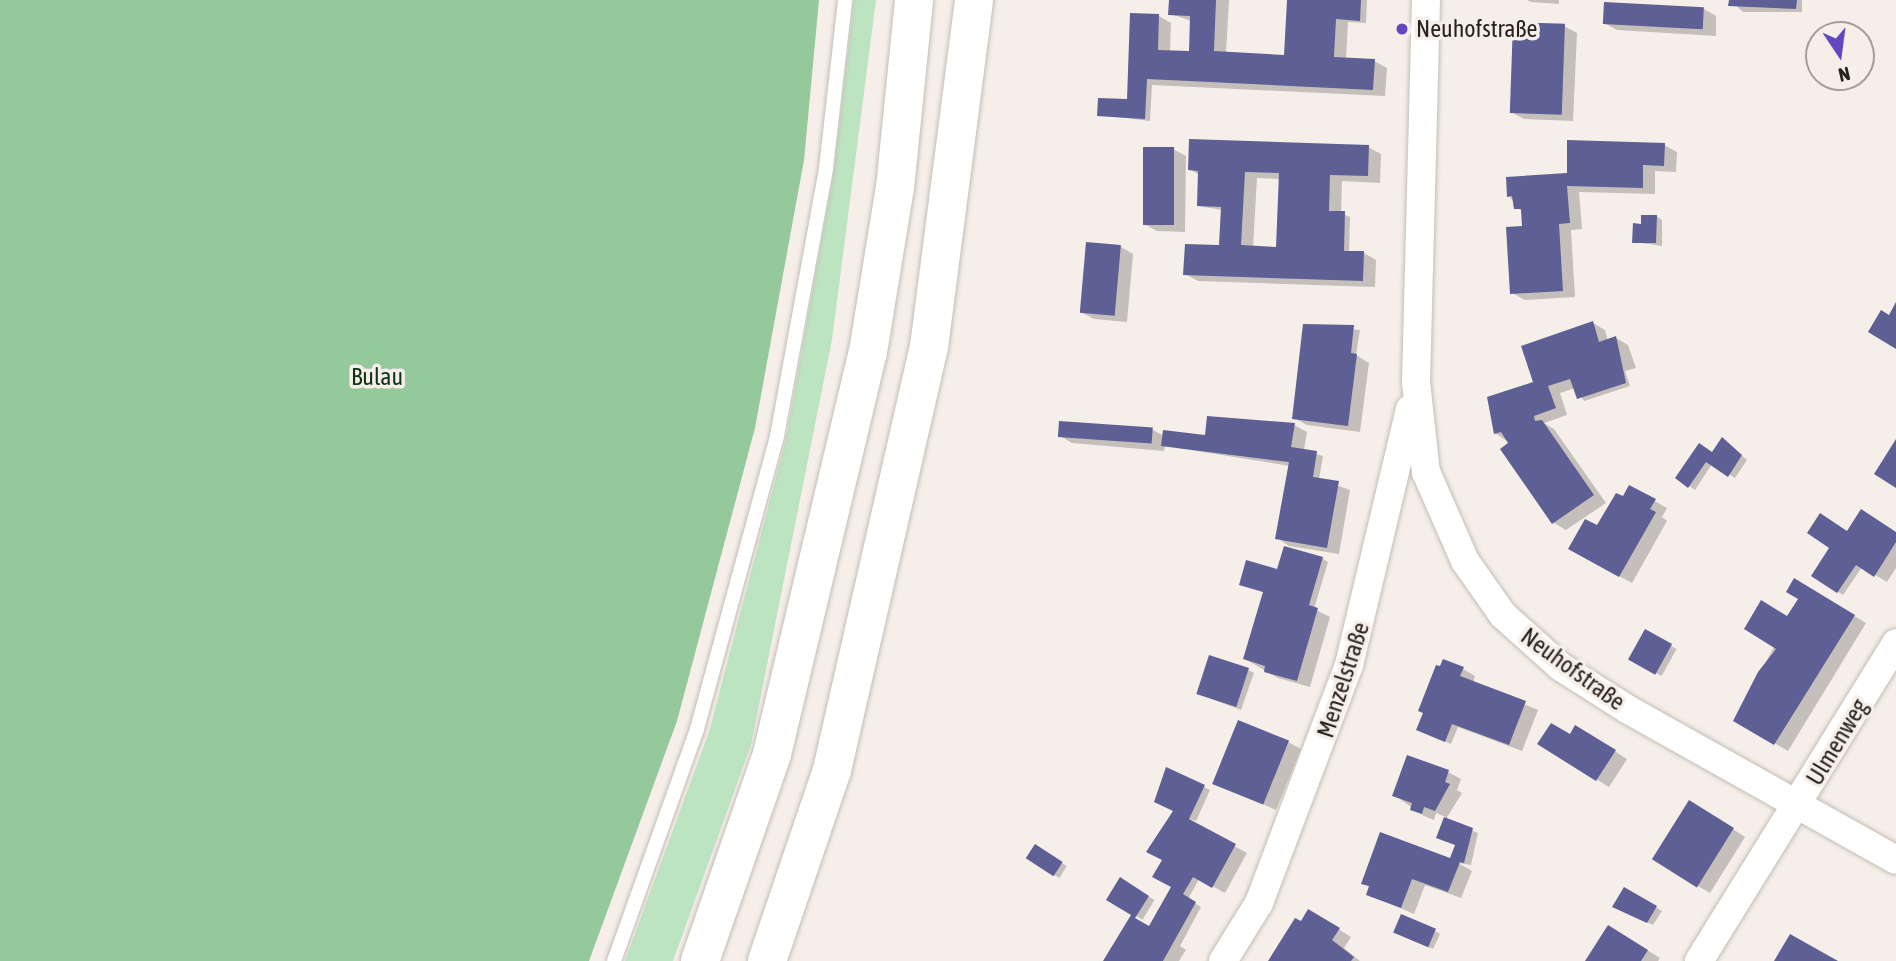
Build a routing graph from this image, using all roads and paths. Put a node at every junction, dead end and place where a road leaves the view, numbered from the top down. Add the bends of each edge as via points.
1 (845, 0) edge
2 (914, 0) edge
3 (974, 0) edge
4 (1426, 0) edge
5 (1416, 382) junction
6 (1896, 643) edge
7 (1799, 804) junction
8 (1896, 860) edge
9 (614, 961) edge
10 (700, 961) edge
11 (767, 961) edge
12 (1223, 961) edge
13 (1699, 961) edge

1 - 9 lane via 826,168 776,436 697,729
2 - 10 highway via 895,188 868,352 772,754
3 - 11 highway via 926,360 832,770
4 - 5 street, Neuhofstraße
5 - 7 street, Neuhofstraße via 1424,460 1435,498 1465,561 1503,615 1561,667
5 - 12 street, Menzelstraße via 1349,665 1259,903
6 - 7 street, Ulmenweg
7 - 8 street, Neuhofstraße
7 - 13 street, Ulmenweg

